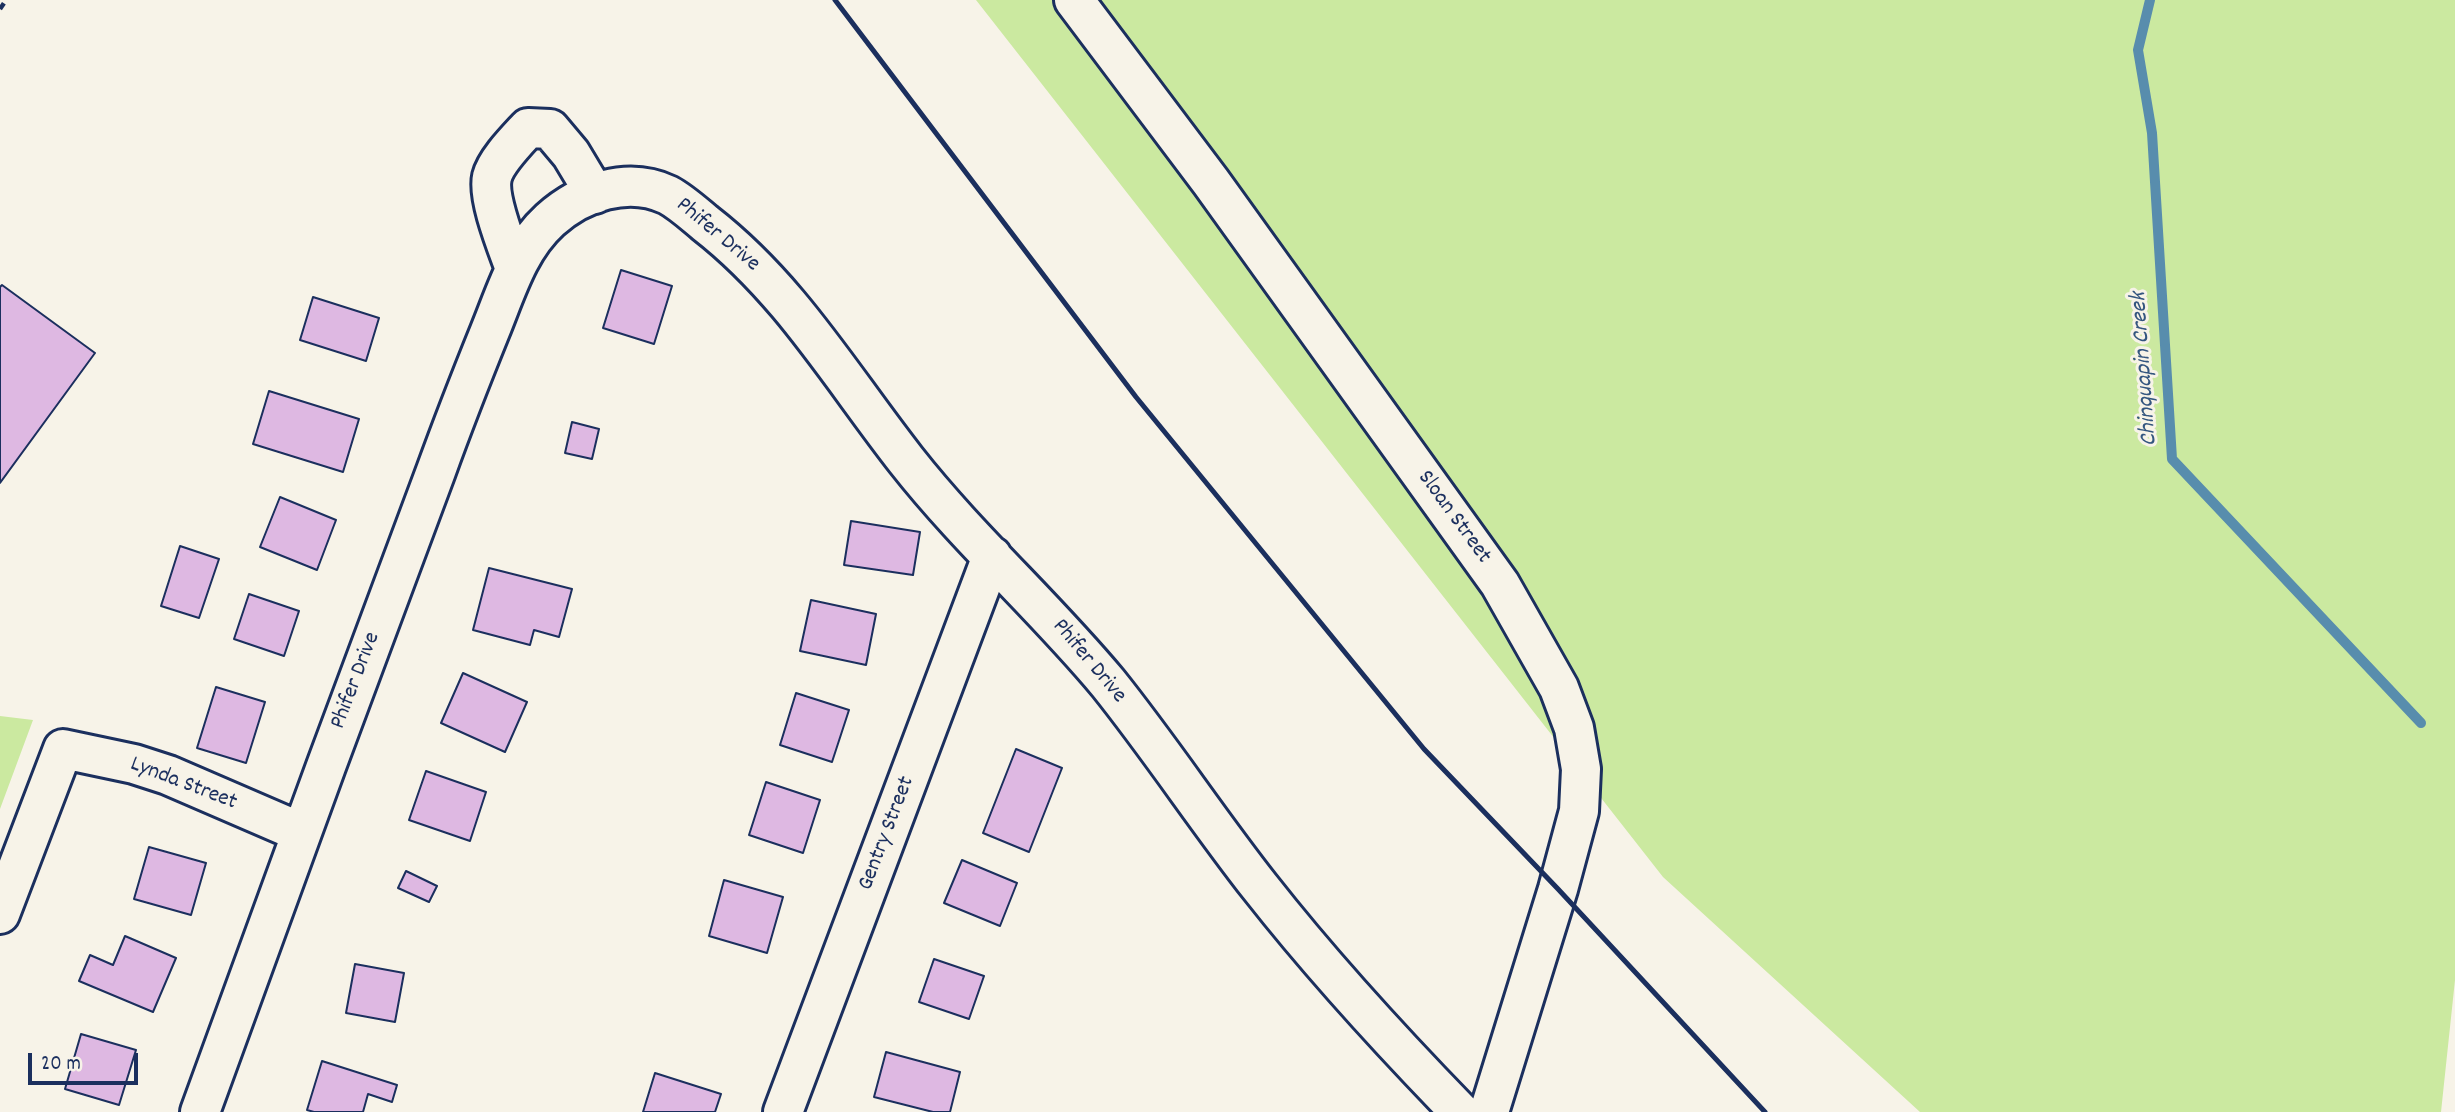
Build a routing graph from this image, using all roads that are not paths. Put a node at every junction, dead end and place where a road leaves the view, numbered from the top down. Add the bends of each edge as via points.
1 (1074, 0) edge
2 (595, 194) junction
3 (515, 269) junction
4 (992, 556) junction
5 (300, 832) junction
6 (0, 914) edge
7 (200, 1112) edge
8 (783, 1112) edge
9 (1460, 1112) edge
10 (1489, 1112) edge

1 - 10 street, Sloan Street via 1500,584 1563,698 1581,769 1578,811
2 - 3 street, Phifer Drive via 549,221
2 - 3 street via 550,129 528,128 492,178 496,216
2 - 4 street, Phifer Drive via 617,187 651,189 681,204 723,237 799,315 907,461
3 - 5 street, Phifer Drive
4 - 8 street, Gentry Street
4 - 9 street, Phifer Drive via 1056,623 1151,738 1323,965
5 - 6 street, Lynda Street via 169,775 63,749
5 - 7 street, Phifer Drive

